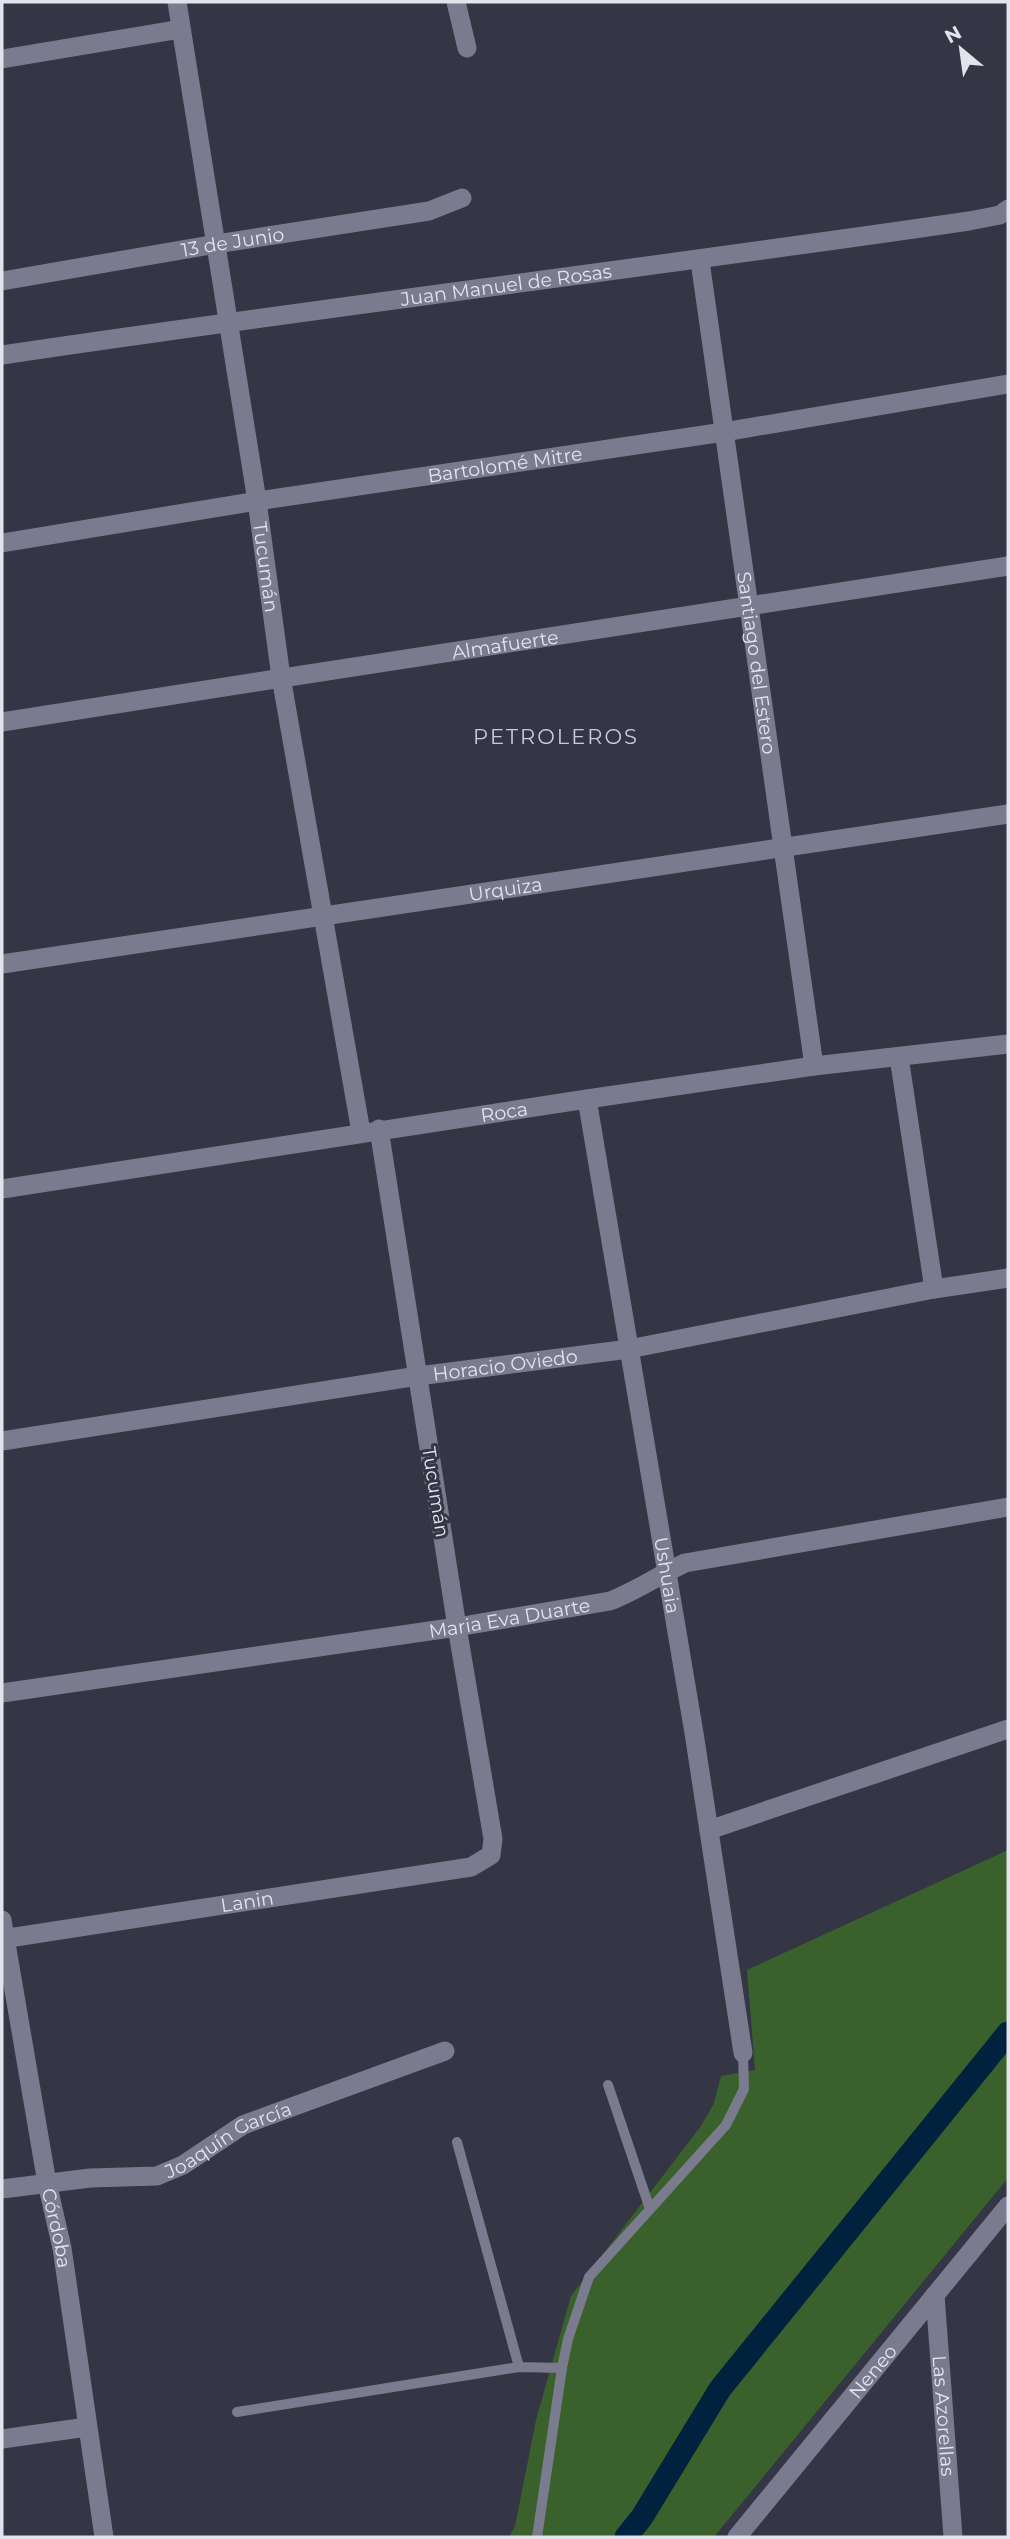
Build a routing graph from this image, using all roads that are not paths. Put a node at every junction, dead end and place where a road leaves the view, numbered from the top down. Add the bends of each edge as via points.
1 (177, 2) edge
2 (456, 2) edge
3 (181, 29) junction
4 (467, 48) dead end
5 (2, 59) edge
6 (462, 198) dead end
7 (1008, 209) edge
8 (216, 244) junction
9 (701, 261) junction
10 (2, 281) edge
11 (227, 322) junction
12 (2, 355) edge
13 (1008, 384) edge
14 (724, 432) junction
15 (257, 501) junction
16 (2, 543) edge
17 (1008, 566) edge
18 (749, 608) junction
19 (281, 677) junction
20 (2, 722) edge
21 (1008, 814) edge
22 (782, 848) junction
23 (323, 915) junction
24 (2, 964) edge
25 (1008, 1044) edge
26 (900, 1057) junction
27 (814, 1066) junction
28 (587, 1099) junction
29 (370, 1131) junction
30 (2, 1189) edge
31 (1008, 1279) edge
32 (934, 1289) junction
33 (629, 1349) junction
34 (418, 1376) junction
35 (2, 1441) edge
36 (1008, 1507) edge
37 (666, 1572) junction
38 (457, 1628) junction
39 (2, 1693) edge
40 (1008, 1729) edge
41 (709, 1830) junction
42 (491, 1854) joint
43 (3, 1932) edge
44 (445, 2051) dead end
45 (743, 2053) joint
46 (608, 2085) dead end
47 (457, 2142) dead end
48 (47, 2183) junction
49 (2, 2189) edge
50 (1008, 2206) edge
51 (650, 2209) junction
52 (934, 2295) junction
53 (519, 2367) junction
54 (562, 2368) junction
55 (237, 2412) dead end
56 (87, 2427) junction
57 (2, 2439) edge
58 (104, 2537) edge
59 (537, 2537) edge
60 (737, 2537) edge
61 (953, 2537) edge

1 - 3 street, Tucumán
2 - 4 street
3 - 5 street
3 - 8 street, Tucumán
6 - 8 street, 13 de Junio via 429,211
7 - 9 street, Juan Manuel de Rosas via 969,221
8 - 10 street, 13 de Junio
8 - 11 street, Tucumán
9 - 11 street, Juan Manuel de Rosas
9 - 14 street, Santiago del Estero
11 - 12 street, Juan Manuel de Rosas
11 - 15 street, Tucumán
13 - 14 street, Bartolomé Mitre
14 - 15 street, Bartolomé Mitre
14 - 18 street, Santiago del Estero
15 - 16 street, Bartolomé Mitre
15 - 19 street, Tucumán
17 - 18 street, Almafuerte
18 - 19 street, Almafuerte
18 - 22 street, Santiago del Estero
19 - 20 street, Almafuerte
19 - 23 street, Tucumán
21 - 22 street, Urquiza
22 - 23 street, Urquiza
22 - 27 street, Santiago del Estero
23 - 24 street, Urquiza
23 - 29 street, Tucumán
25 - 26 street, Roca
26 - 27 street, Roca
26 - 32 street
27 - 28 street, Roca
28 - 29 street, Roca
28 - 33 street, Ushuaia
29 - 30 street, Roca
29 - 34 street, Tucumán
31 - 32 street, Horacio Oviedo
32 - 33 street, Horacio Oviedo
33 - 34 street, Horacio Oviedo
33 - 37 street, Ushuaia
34 - 35 street, Horacio Oviedo
34 - 38 street, Tucumán
36 - 37 street, Maria Eva Duarte via 685,1563
37 - 38 street, Maria Eva Duarte via 610,1601
37 - 41 street, Ushuaia
38 - 39 street, Maria Eva Duarte
38 - 42 street, Tucumán via 493,1839
40 - 41 street
41 - 45 street, Ushuaia
42 - 43 street, Lanin via 471,1867
43 - 48 street, Córdoba
44 - 48 street, Joaquín García via 243,2125 183,2165 157,2176
45 - 51 lane via 744,2089 726,2125
46 - 51 lane
47 - 53 lane
48 - 49 street, Joaquín García
48 - 56 street, Córdoba via 62,2248
50 - 52 street, Neneo
51 - 54 lane via 589,2277
52 - 60 street, Neneo
52 - 61 street, Las Azorellas
53 - 54 lane
53 - 55 lane
54 - 59 lane
56 - 57 street
56 - 58 street, Córdoba

